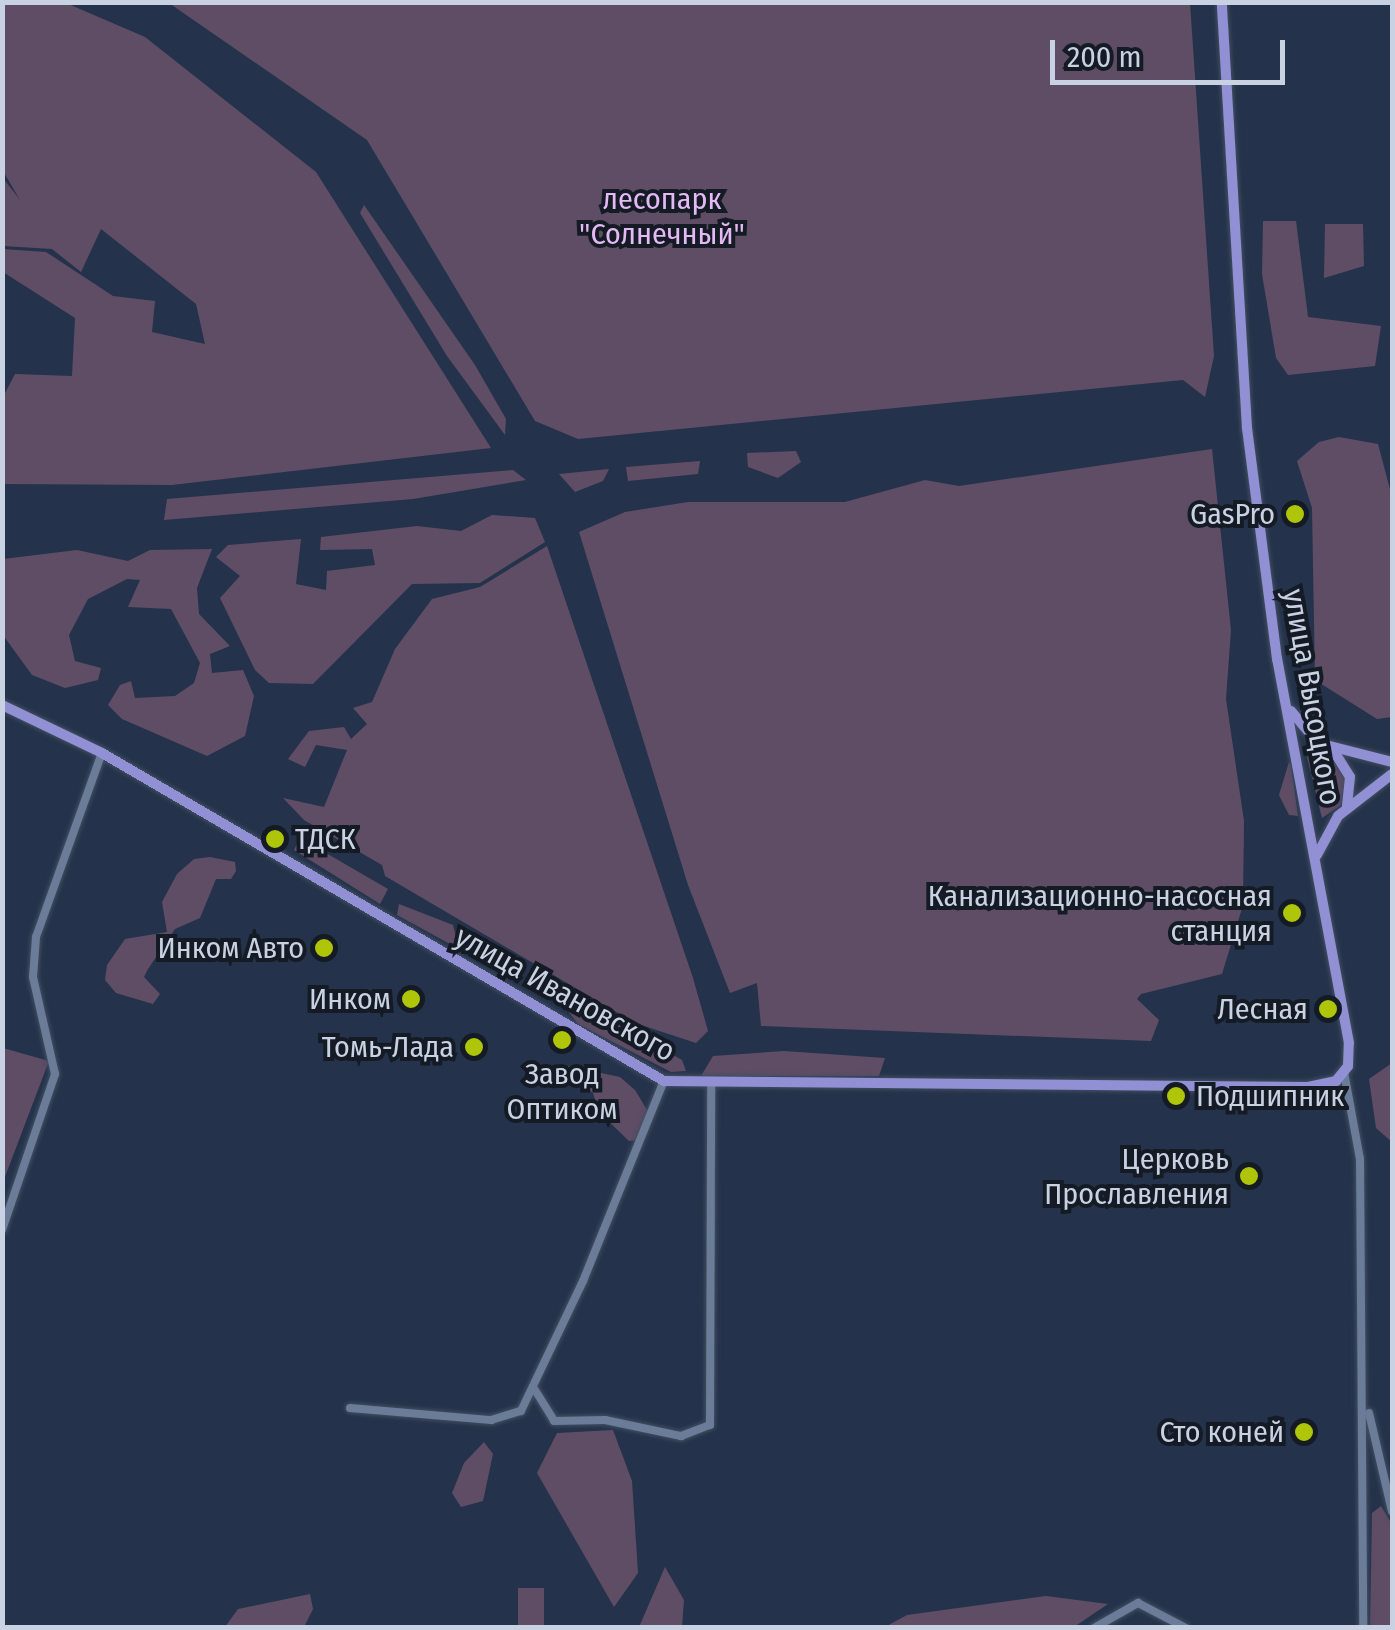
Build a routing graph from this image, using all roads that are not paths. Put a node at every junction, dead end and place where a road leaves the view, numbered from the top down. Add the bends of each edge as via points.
1 (1222, 2) edge
2 (2, 705) edge
3 (1288, 706) junction
4 (1318, 743) junction
5 (1296, 745) junction
6 (1331, 750) junction
7 (102, 753) junction
8 (1392, 762) edge
9 (1392, 774) edge
10 (1342, 813) junction
11 (1310, 830) junction
12 (1316, 866) junction
13 (1344, 1072) junction
14 (664, 1081) junction
15 (710, 1084) junction
16 (2, 1230) edge
17 (535, 1390) junction
18 (1366, 1396) junction
19 (350, 1408) dead end
20 (1392, 1510) edge
21 (1094, 1628) edge
22 (1186, 1628) edge
23 (1363, 1628) edge

1 - 3 main road, улица Высоцкого via 1244,398
2 - 7 main road, улица Ивановского
3 - 4 main road
3 - 5 main road, улица Высоцкого
4 - 5 main road
4 - 6 main road
5 - 11 main road, улица Высоцкого
6 - 8 main road
6 - 10 main road via 1350,776
7 - 14 main road, улица Ивановского
7 - 16 street via 45,901 33,977 55,1074
9 - 10 main road
10 - 11 main road
10 - 12 main road via 1324,833
11 - 12 main road, улица Высоцкого
12 - 13 main road, улица Высоцкого via 1349,1043
13 - 15 main road, улица Ивановского via 1327,1085 1308,1087
13 - 18 street, улица Высоцкого via 1360,1159
14 - 15 main road, улица Ивановского
14 - 17 street
15 - 17 street via 710,1424 682,1436 605,1420 554,1421
17 - 19 street via 521,1411 491,1420
18 - 20 street, улица Высоцкого
18 - 23 street, улица Высоцкого
21 - 22 street via 1138,1603

